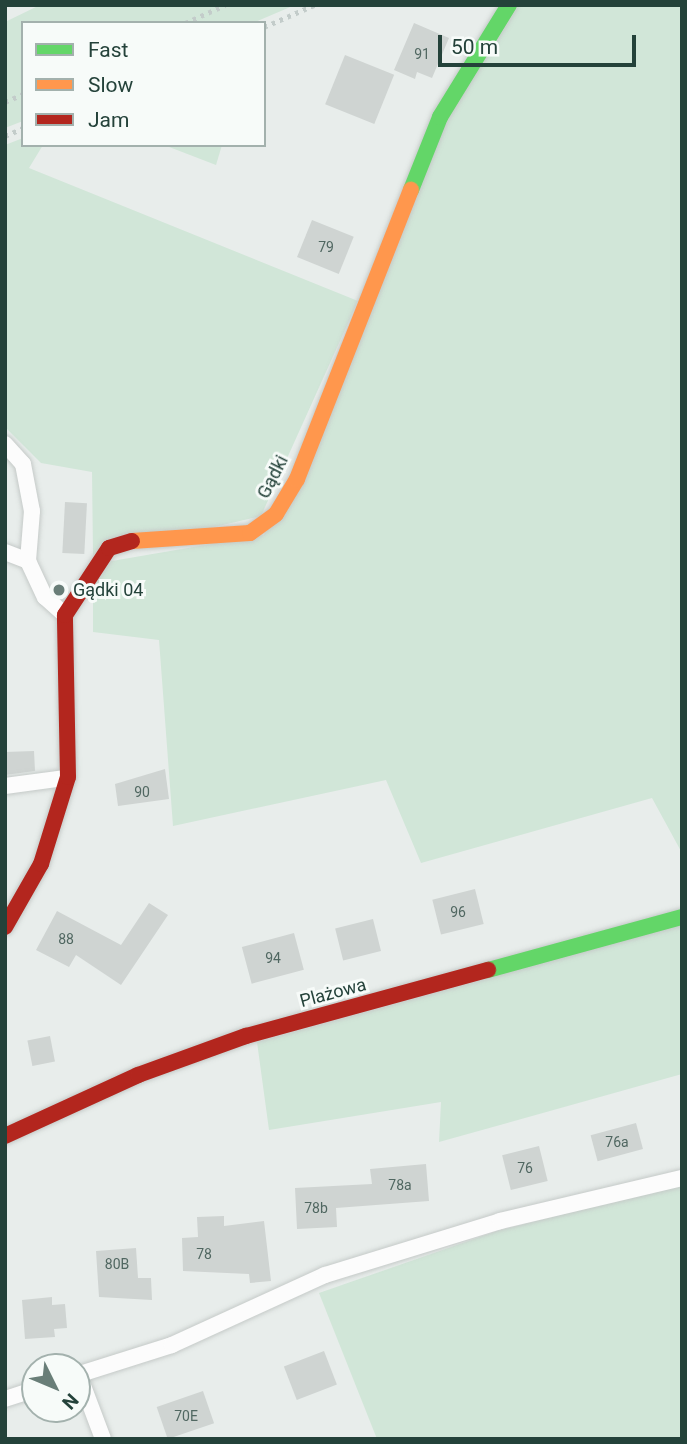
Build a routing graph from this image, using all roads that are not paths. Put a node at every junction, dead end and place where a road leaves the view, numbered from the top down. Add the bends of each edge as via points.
1 (509, 5) edge
2 (5, 444) edge
3 (5, 552) edge
4 (27, 561) junction
5 (65, 615) junction
6 (68, 777) junction
7 (5, 786) edge
8 (682, 917) edge
9 (5, 927) edge
10 (5, 1136) edge
11 (682, 1178) edge
12 (91, 1371) edge
13 (91, 1408) edge
14 (103, 1439) edge

1 - 5 street, Gądki via 440,117 297,479 276,514 250,533 146,537 109,548
2 - 4 lane via 23,464 32,511
3 - 4 lane
4 - 5 lane via 46,597
5 - 6 street
6 - 7 lane
6 - 9 street via 41,864
8 - 10 street, Plażowa via 246,1036 138,1076
11 - 12 lane via 500,1221 325,1275 172,1345
13 - 14 lane

